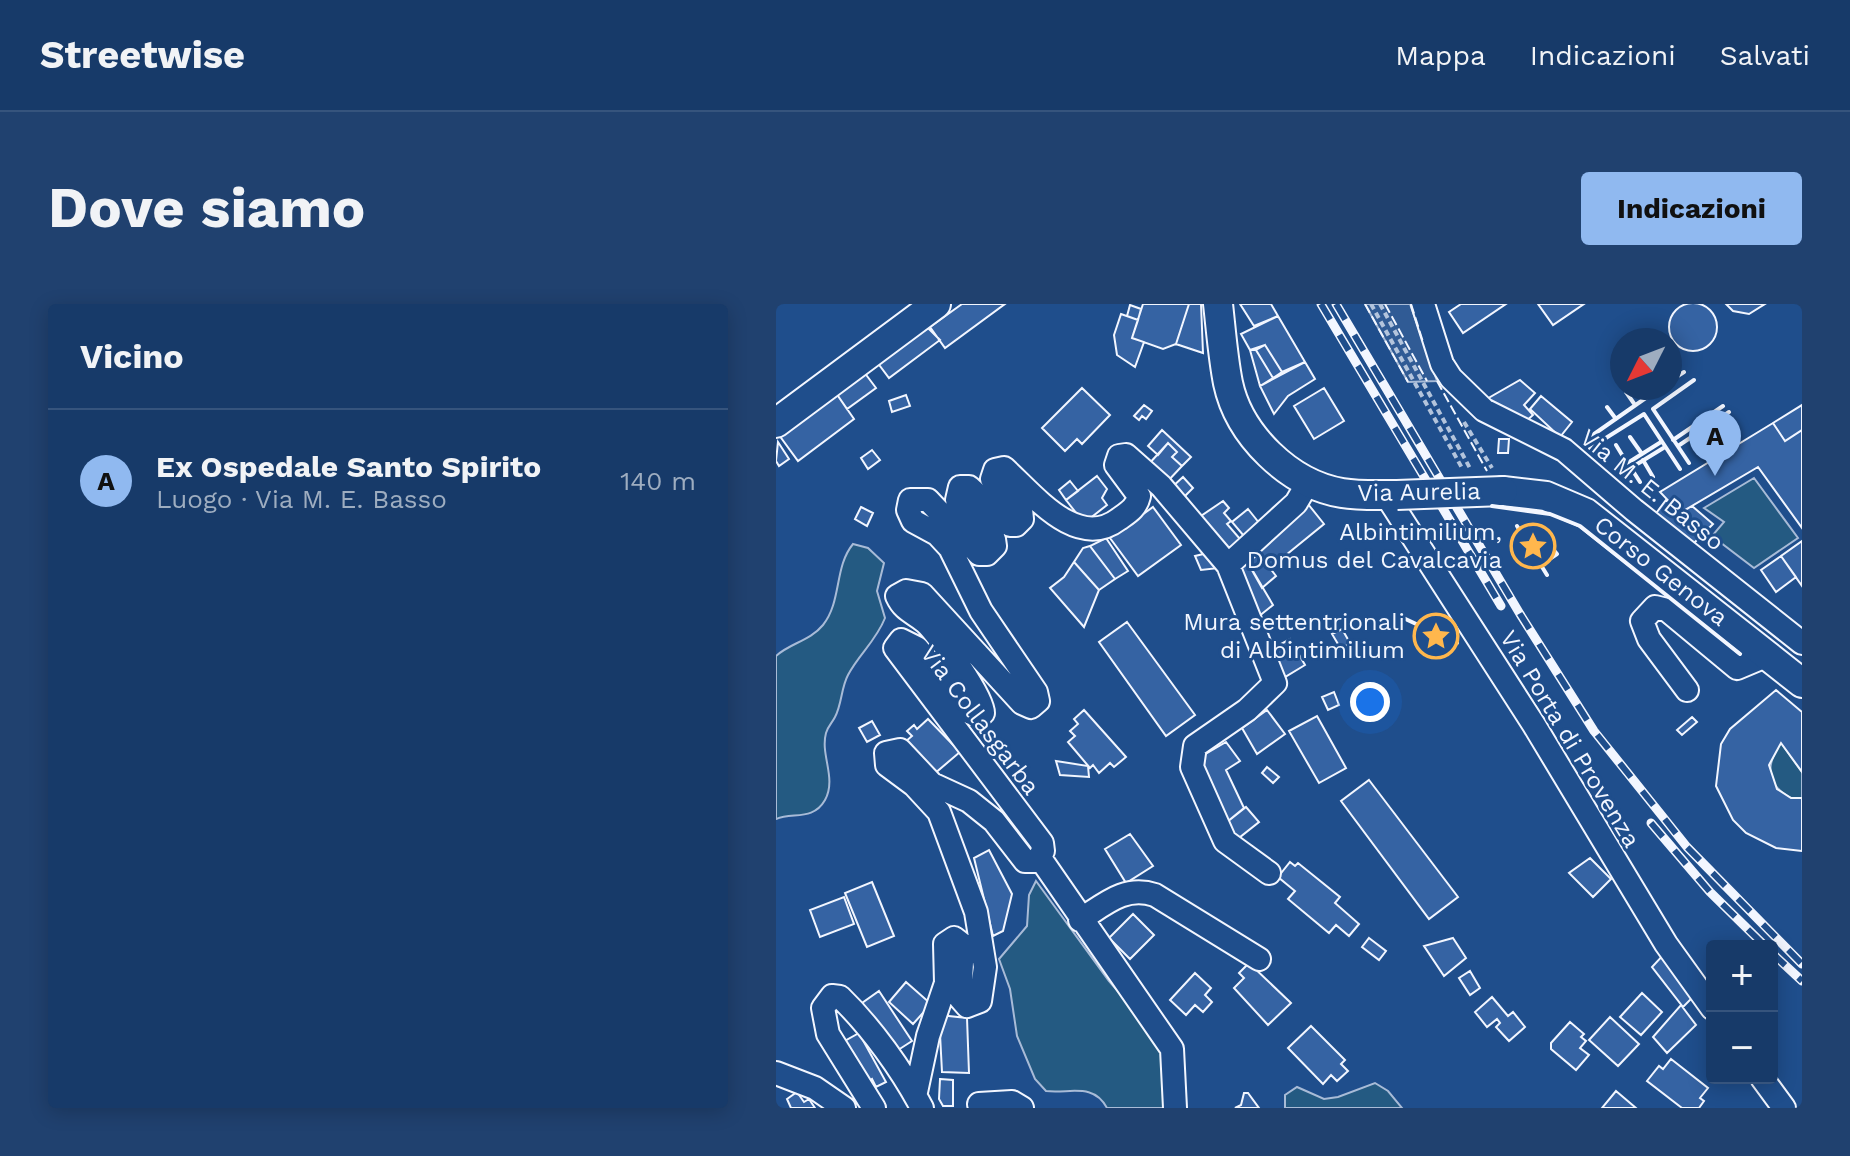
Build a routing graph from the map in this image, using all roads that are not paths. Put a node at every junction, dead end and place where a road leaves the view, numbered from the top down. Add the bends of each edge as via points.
1 (936, 304) edge
2 (1218, 304) edge
3 (1423, 304) edge
4 (776, 423) edge
5 (1503, 480) joint
6 (1309, 481) junction
7 (1391, 495) junction
8 (1228, 565) junction
9 (1802, 643) edge
10 (1768, 655) junction
11 (1802, 683) edge
12 (1687, 690) dead end
13 (1040, 858) junction
14 (1269, 873) dead end
15 (1080, 920) junction
16 (1259, 959) dead end
17 (1706, 1000) edge
18 (776, 1073) edge
19 (1766, 1084) edge
20 (919, 1100) edge
21 (979, 1104) dead end
22 (844, 1108) edge
23 (874, 1108) edge
24 (1022, 1108) edge
25 (1175, 1108) edge
26 (1784, 1108) edge

1 - 4 main road
2 - 6 main road, Via Aurelia via 1228,385 1237,411 1266,450
3 - 9 street, Via M. E. Basso via 1442,364 1484,410 1564,450
5 - 7 main road, Via Aurelia, bridge
5 - 10 main road, Corso Genova via 1586,513
6 - 7 main road, Via Aurelia via 1340,493
6 - 8 street via 1296,503
7 - 17 street, Via Porta di Provenza via 1666,944
8 - 13 street, Via Collasgarba via 1161,486 1126,455 1119,456 1116,465 1139,496 1136,507 1108,528 1091,530 1061,519 1004,468 995,470 992,479 1021,509 1016,525 969,487 960,487 957,500 994,539 987,554 979,554 928,500 910,500 913,521 950,548 981,611 1038,701 1031,707 1022,703 922,594 906,591 897,596 903,608 926,622 983,703 983,713 971,713 917,648 901,640 895,648 1042,843
8 - 14 street, Via Collasgarba via 1275,683 1195,746 1192,767 1225,841
10 - 11 main road, Corso Genova
10 - 12 street via 1737,668 1667,610 1655,607 1642,621
13 - 15 street, Via Collasgarba
13 - 20 street, Via Collasgarba via 1025,861 994,821 969,801 932,784 900,750 886,753 887,765 939,812 976,912 985,967 981,998 967,1006 960,998 963,945 957,939 947,941 946,983 928,1036
15 - 16 street via 1138,889
15 - 25 street, Via Collasgarba via 1172,1049
18 - 22 street via 815,1088
19 - 26 street
20 - 23 street, Via Collasgarba via 855,1011 832,996 823,1008 828,1034
21 - 24 street via 1012,1102

